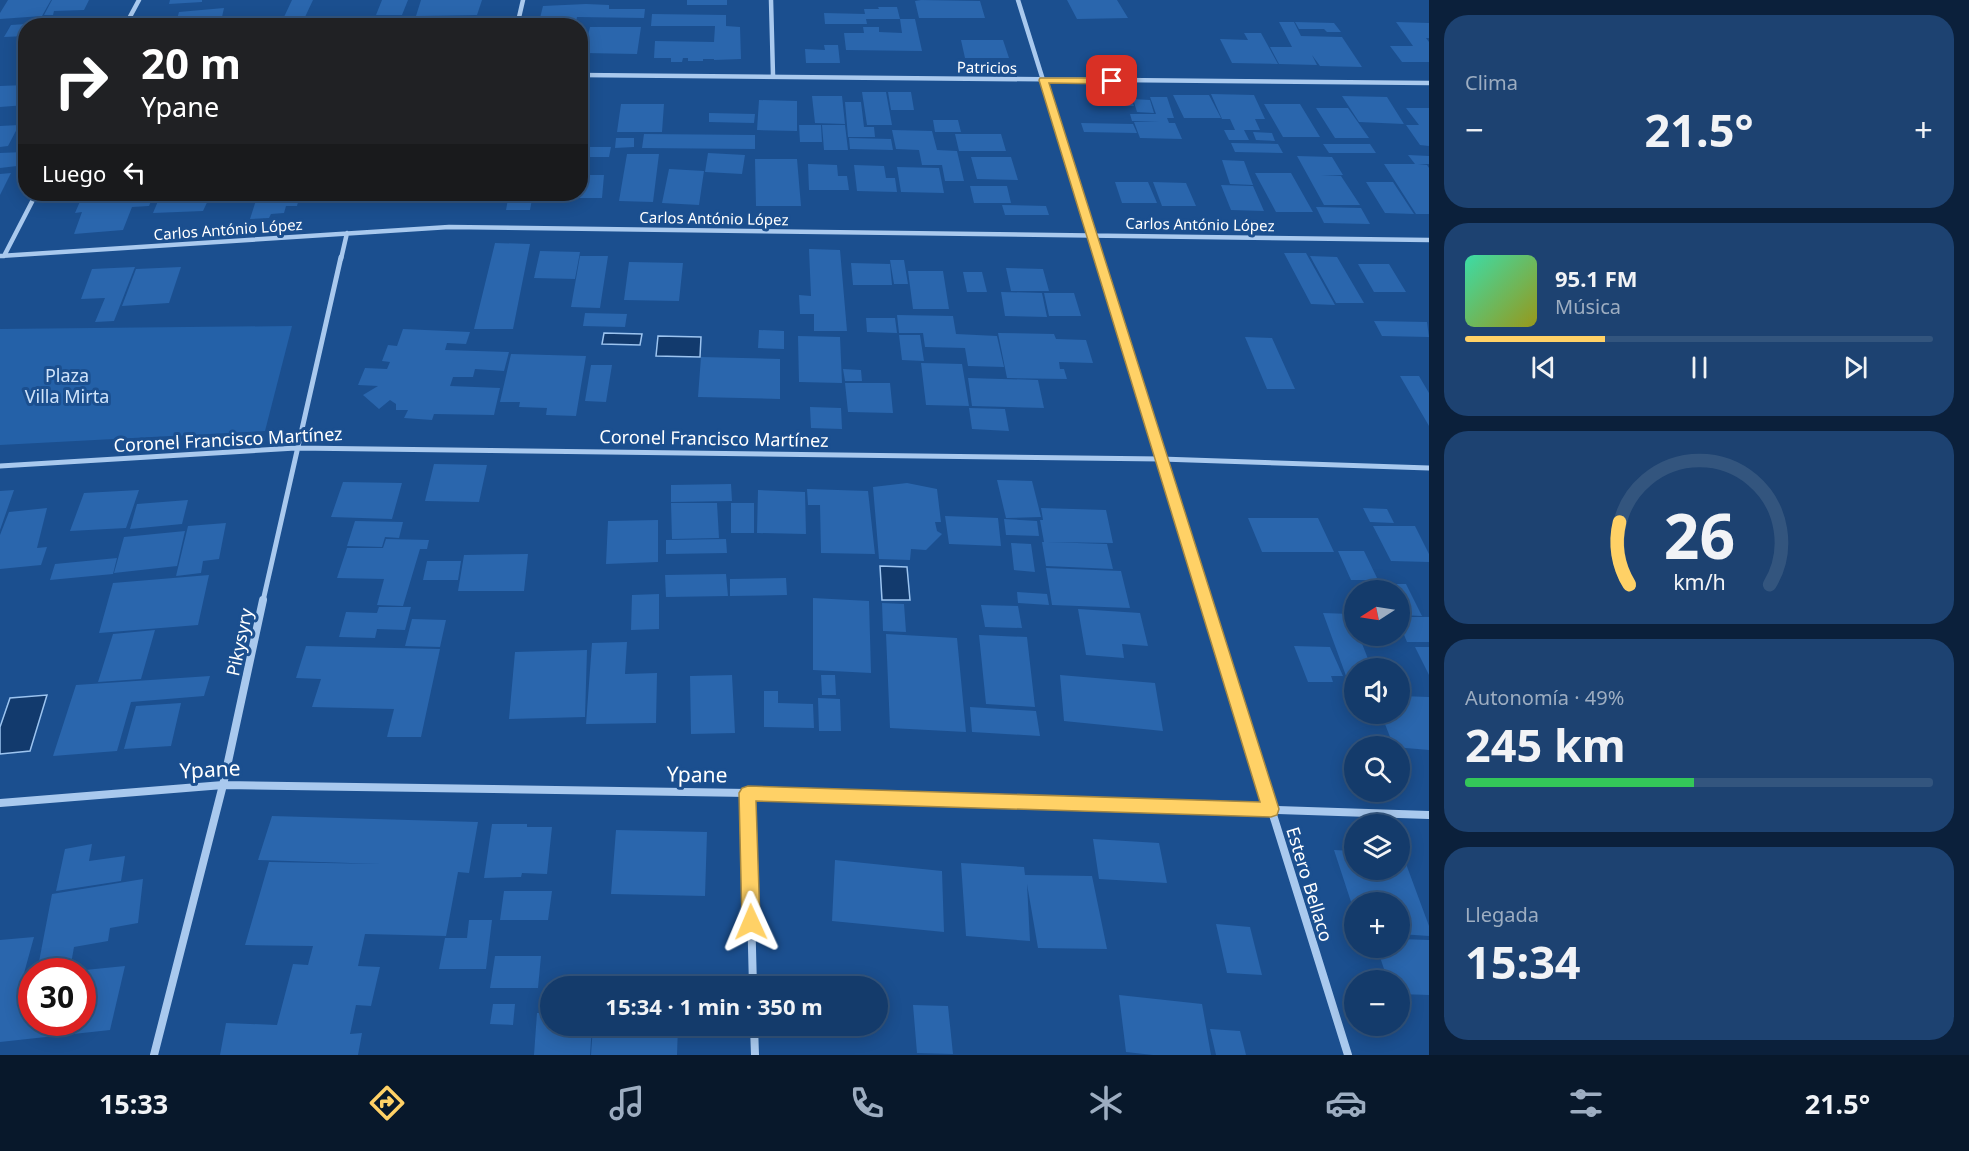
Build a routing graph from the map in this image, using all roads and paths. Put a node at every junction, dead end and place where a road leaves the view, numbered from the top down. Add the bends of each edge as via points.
1 (139, 0) edge
2 (523, 0) edge
3 (771, 0) edge
4 (1018, 0) edge
5 (129, 18) edge
6 (519, 18) edge
7 (588, 75) edge
8 (773, 75) junction
9 (1044, 80) junction
10 (1429, 83) edge
11 (32, 201) edge
12 (347, 233) junction
13 (1091, 234) junction
14 (1429, 240) edge
15 (2, 256) edge
16 (296, 448) junction
17 (1161, 459) junction
18 (0, 466) edge
19 (1429, 468) edge
20 (223, 785) junction
21 (748, 793) junction
22 (0, 803) edge
23 (1271, 809) junction
24 (1429, 815) edge
25 (753, 976) edge
26 (754, 1036) edge
27 (154, 1055) edge
28 (754, 1055) edge
29 (1348, 1055) edge

1 - 5 street
2 - 6 street
3 - 8 street
4 - 9 street, Estero Bellaco
7 - 8 street, Patricios
8 - 9 street, Patricios
9 - 10 street, Patricios
9 - 13 street, Estero Bellaco
11 - 15 street
12 - 13 street, Carlos António López via 461,227
12 - 15 street, Carlos António López
12 - 16 street, Pikysyry
13 - 14 street, Carlos António López
13 - 17 street, Estero Bellaco
16 - 17 street, Coronel Francisco Martínez
16 - 18 street, Coronel Francisco Martínez
16 - 20 street, Pikysyry
17 - 19 street, Coronel Francisco Martínez
17 - 23 street, Estero Bellaco
20 - 21 street, Ypane
20 - 22 street, Ypane
20 - 27 street, Pikysyry
21 - 23 street, Ypane
21 - 25 street
23 - 24 street, Ypane
23 - 29 street, Estero Bellaco
26 - 28 street

